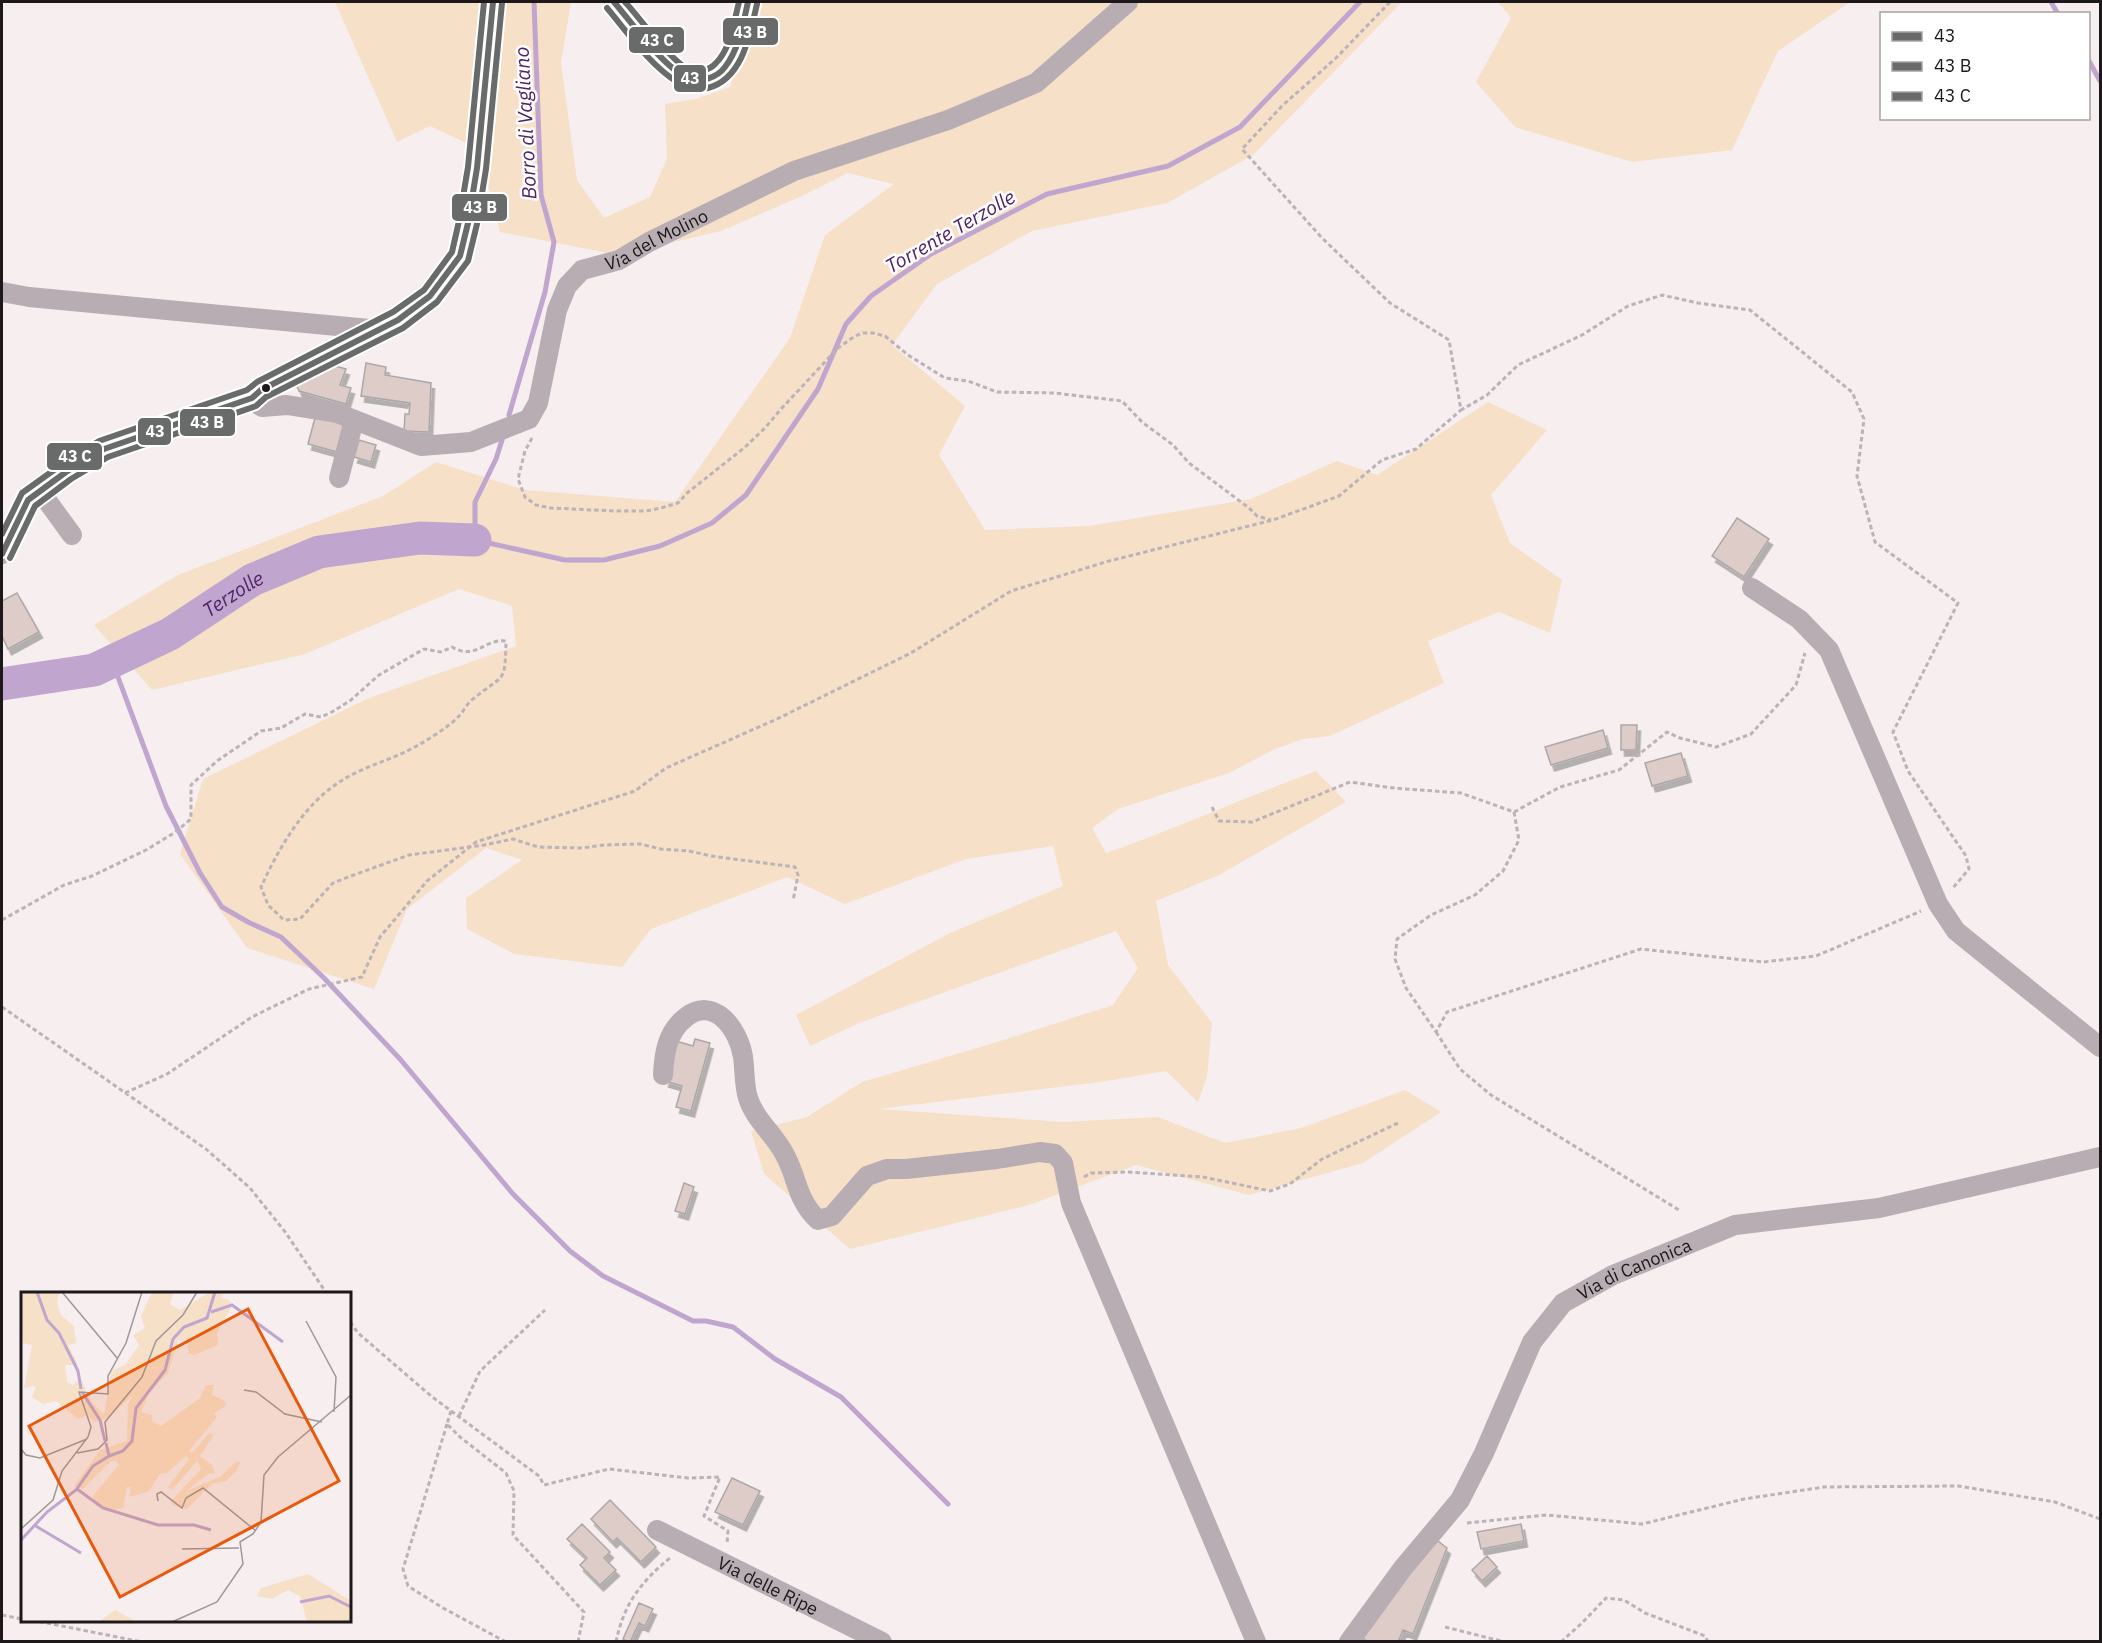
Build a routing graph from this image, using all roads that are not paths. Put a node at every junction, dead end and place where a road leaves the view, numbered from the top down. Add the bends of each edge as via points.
1 (493, 2) edge
2 (614, 2) edge
3 (748, 2) edge
4 (1128, 2) edge
5 (2, 292) edge
6 (380, 330) junction
7 (252, 398) junction
8 (354, 420) junction
9 (339, 478) dead end
10 (40, 491) junction
11 (72, 535) dead end
12 (2, 554) edge
13 (1752, 588) dead end
14 (2100, 1047) edge
15 (663, 1075) dead end
16 (2100, 1157) edge
17 (657, 1530) dead end
18 (882, 1641) edge
19 (1256, 1641) edge
20 (1348, 1641) edge

1 - 6 street via 477,168 460,256 430,297
2 - 3 street via 666,61 686,78 699,80 713,77 725,67
4 - 8 street, Via del Molino via 1036,82 948,120 794,171 649,242 619,261 582,270 567,286 557,310 538,403 528,419 471,442 421,446
5 - 6 street
6 - 7 street
7 - 8 street via 262,407 287,405 337,413
7 - 10 street via 104,450
8 - 9 street
10 - 11 street
10 - 12 street via 28,500
13 - 14 street via 1799,619 1829,650 1938,904 1956,931
15 - 19 street via 664,1053 677,1026 687,1016 702,1009 725,1019 743,1055 748,1099 785,1155 796,1188 818,1220 832,1216 867,1176 887,1169 997,1160 1040,1152 1055,1154 1063,1162 1071,1203
16 - 20 street, Via di Canonica via 1879,1208 1735,1225 1613,1275 1563,1303 1532,1342 1460,1500
17 - 18 street, Via delle Ripe

